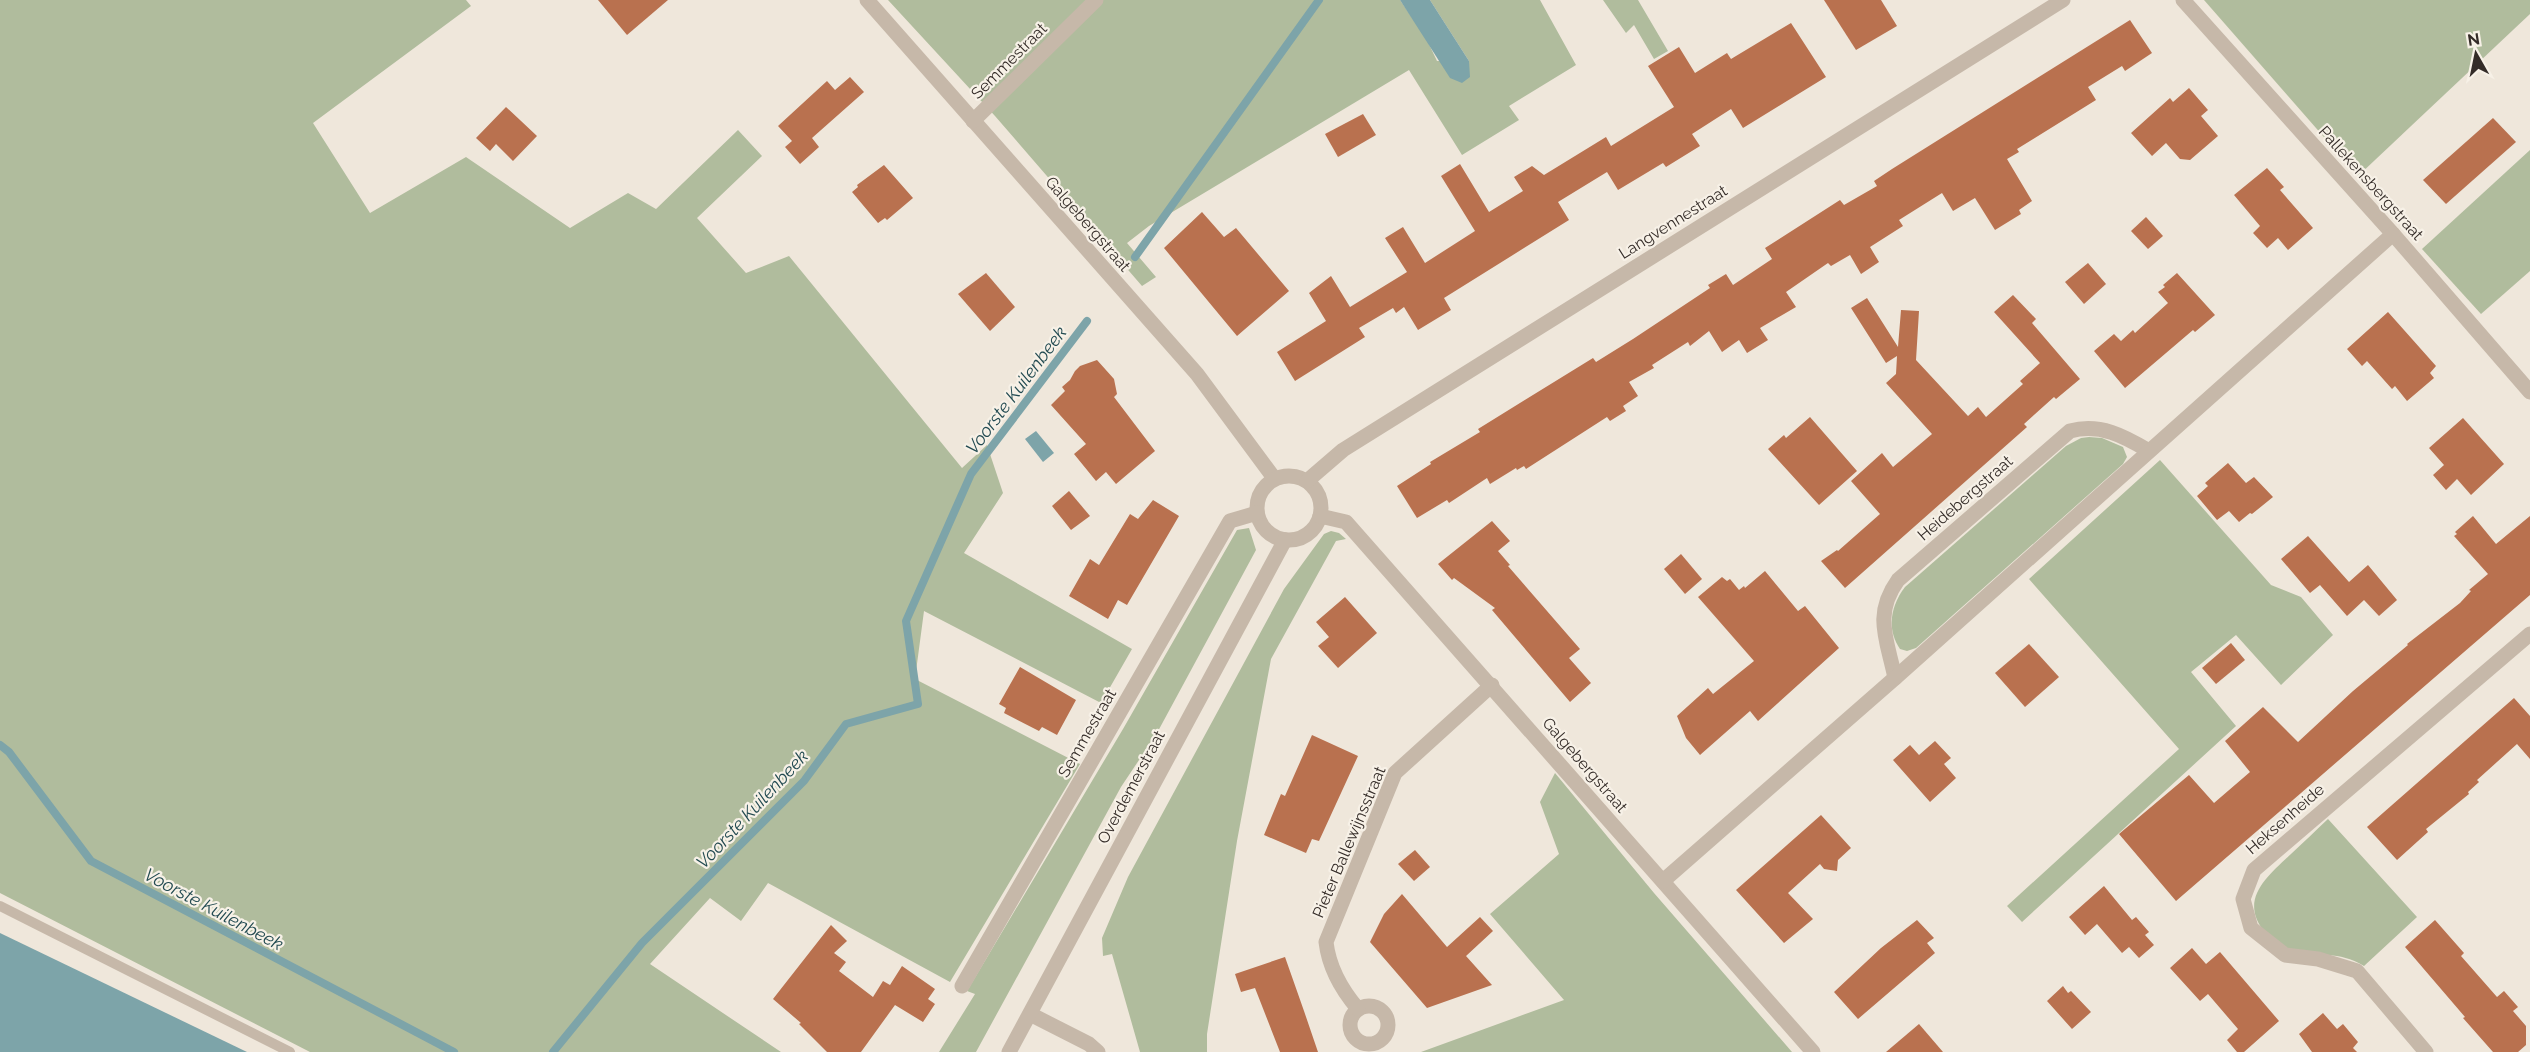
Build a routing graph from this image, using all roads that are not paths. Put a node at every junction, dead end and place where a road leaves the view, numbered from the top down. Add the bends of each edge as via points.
1 (867, 0) edge
2 (1096, 0) edge
3 (2063, 0) edge
4 (2183, 0) edge
5 (973, 122) junction
6 (2393, 234) junction
7 (2530, 392) edge
8 (2149, 451) junction
9 (1275, 478) junction
10 (1307, 481) junction
11 (1257, 513) junction
12 (1320, 516) junction
13 (1285, 540) junction
14 (2530, 634) edge
15 (1895, 678) junction
16 (1492, 685) junction
17 (1663, 881) junction
18 (0, 906) edge
19 (962, 986) dead end
20 (1358, 1009) dead end
21 (1030, 1014) junction
22 (290, 1052) edge
23 (1009, 1052) edge
24 (1098, 1052) edge
25 (1813, 1052) edge
26 (2426, 1052) edge

1 - 5 street, Galgebergstraat
2 - 5 street, Semmestraat
3 - 10 street, Langvennestraat via 1343,450
4 - 6 street, Pallekensbergstraat
5 - 9 street, Galgebergstraat via 1197,374
6 - 7 street, Pallekensbergstraat
6 - 8 street
8 - 15 street
8 - 15 street, Heidebergstraat via 2103,429 2085,427 2070,431 1898,580 1883,607
9 - 10 street via 1286,475
9 - 11 street via 1257,500
10 - 12 street via 1321,503
11 - 13 street via 1266,531
11 - 19 street, Semmestraat via 1230,521
12 - 13 street via 1307,535
12 - 16 street, Galgebergstraat via 1346,522
13 - 21 street, Overdemerstraat
14 - 26 street, Heksenheide via 2254,870 2243,899 2251,928 2285,956 2318,959 2357,971
15 - 17 street
16 - 17 street, Galgebergstraat
16 - 20 street, Pieter Ballewijnsstraat via 1395,773 1390,784 1326,942 1342,991
17 - 25 street, Galgebergstraat
18 - 22 lane
21 - 23 street, Overdemerstraat
21 - 24 street

